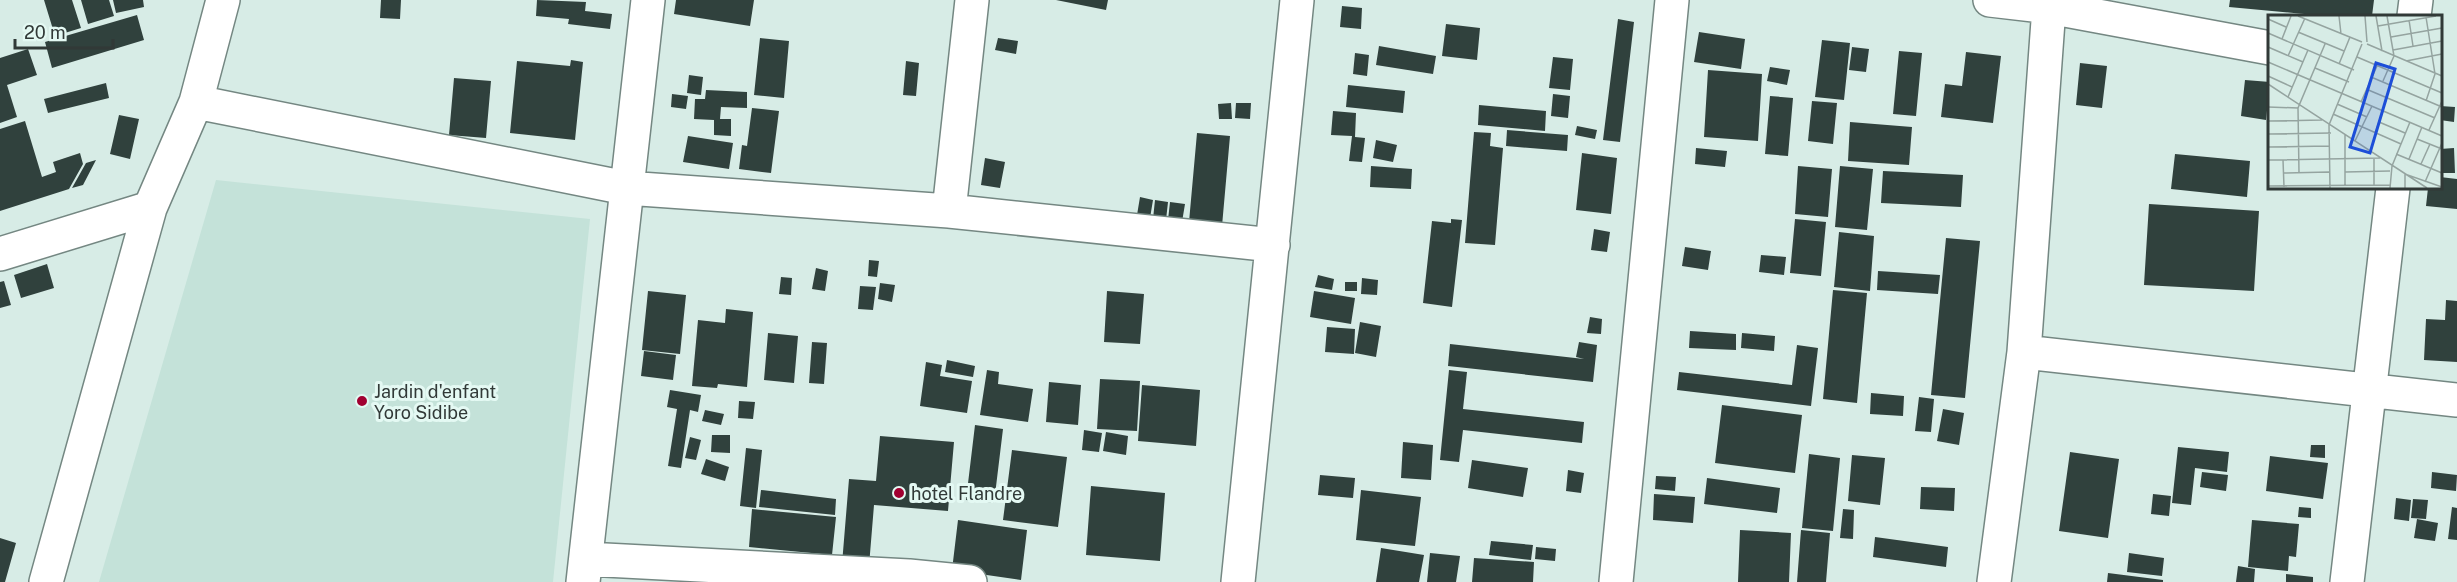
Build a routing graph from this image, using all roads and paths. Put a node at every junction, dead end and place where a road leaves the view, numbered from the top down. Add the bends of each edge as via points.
1 (223, 0) edge
2 (648, 0) edge
3 (972, 0) edge
4 (1297, 0) edge
5 (1672, 0) edge
6 (1990, 0) edge
7 (2415, 0) edge
8 (2049, 7) junction
9 (2414, 15) edge
10 (2268, 48) edge
11 (196, 102) junction
12 (626, 188) junction
13 (2393, 189) edge
14 (150, 208) junction
15 (949, 211) junction
16 (1273, 245) junction
17 (0, 254) edge
18 (2024, 352) junction
19 (2369, 390) junction
20 (2457, 400) edge
21 (585, 570) edge
22 (909, 579) edge
23 (46, 582) edge
24 (970, 582) edge
25 (1239, 582) edge
26 (1616, 582) edge
27 (1994, 582) edge
28 (2347, 582) edge

1 - 11 street
2 - 12 street
3 - 15 street
4 - 16 street
5 - 26 street
6 - 8 street
7 - 9 street
8 - 10 street
8 - 18 street
11 - 12 street
11 - 14 street
12 - 15 street
12 - 21 street
13 - 19 street
14 - 17 street
14 - 23 street
15 - 16 street
16 - 25 street
18 - 19 street
18 - 27 street
19 - 20 street
19 - 28 street
21 - 22 street
22 - 24 street

